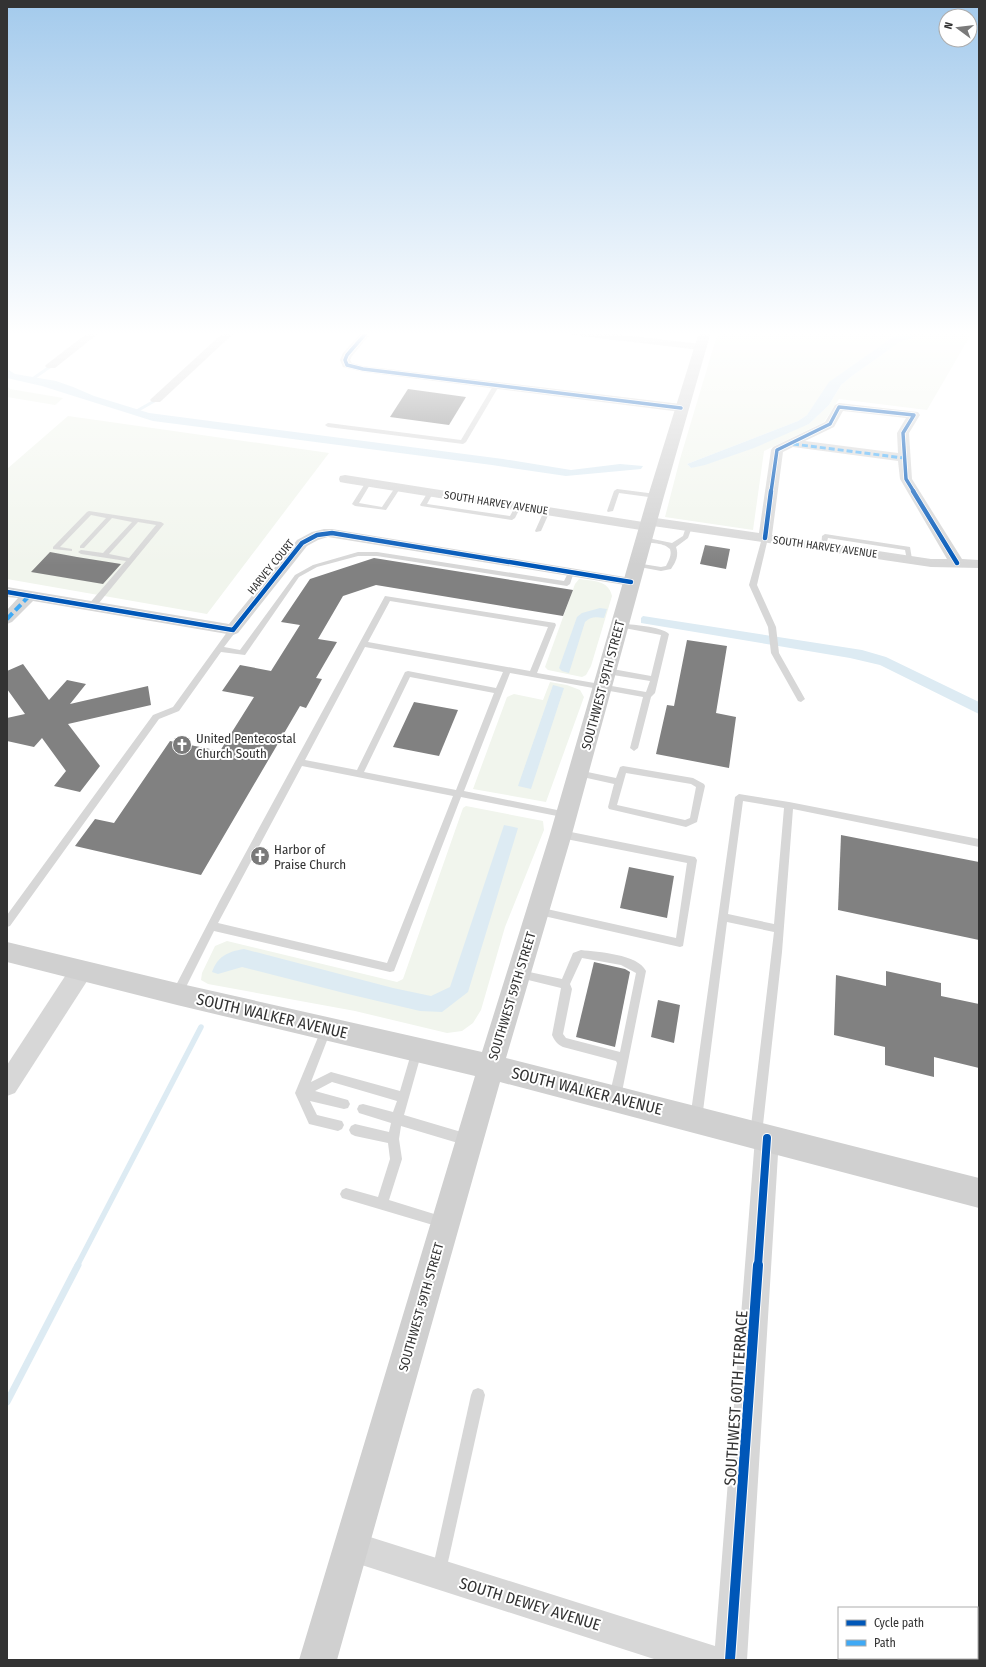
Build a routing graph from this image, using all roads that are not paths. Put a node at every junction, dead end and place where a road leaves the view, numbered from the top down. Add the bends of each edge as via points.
1 (482, 410) edge
2 (680, 410) edge
3 (838, 410) edge
4 (865, 410) edge
5 (328, 425) dead end
6 (791, 444) junction
7 (904, 458) junction
8 (344, 479) dead end
9 (368, 483) junction
10 (398, 487) junction
11 (430, 492) junction
12 (656, 496) junction
13 (457, 497) junction
14 (487, 501) junction
15 (518, 506) junction
16 (450, 509) junction
17 (547, 511) junction
18 (610, 511) dead end
19 (480, 514) junction
20 (111, 516) junction
21 (137, 520) junction
22 (689, 527) junction
23 (646, 529) junction
24 (538, 531) dead end
25 (765, 538) junction
26 (673, 546) junction
27 (70, 550) dead end
28 (104, 556) junction
29 (131, 560) junction
30 (957, 563) junction
31 (979, 564) edge
32 (571, 572) junction
33 (634, 573) junction
34 (7, 592) edge
35 (29, 596) junction
36 (91, 607) junction
37 (7, 619) edge
38 (619, 625) junction
39 (233, 630) junction
40 (363, 644) junction
41 (219, 649) junction
42 (506, 670) junction
43 (533, 674) junction
44 (605, 679) junction
45 (654, 679) junction
46 (498, 691) junction
47 (647, 695) junction
48 (801, 699) dead end
49 (634, 748) dead end
50 (300, 762) junction
51 (359, 774) junction
52 (578, 774) junction
53 (619, 782) junction
54 (458, 793) junction
55 (789, 805) junction
56 (564, 824) junction
57 (979, 843) edge
58 (538, 911) junction
59 (723, 917) junction
60 (7, 923) edge
61 (212, 926) junction
62 (779, 929) junction
63 (7, 952) edge
64 (81, 970) junction
65 (518, 973) junction
66 (565, 984) junction
67 (177, 994) junction
68 (327, 1028) junction
69 (418, 1049) junction
70 (623, 1062) junction
71 (491, 1066) junction
72 (7, 1086) edge
73 (301, 1093) junction
74 (403, 1096) junction
75 (614, 1098) junction
76 (344, 1104) dead end
77 (363, 1109) dead end
78 (397, 1119) junction
79 (696, 1119) junction
80 (338, 1125) dead end
81 (355, 1130) dead end
82 (762, 1137) junction
83 (393, 1139) junction
84 (470, 1140) junction
85 (979, 1193) edge
86 (346, 1194) dead end
87 (382, 1204) junction
88 (446, 1222) junction
89 (478, 1395) dead end
90 (351, 1547) junction
91 (439, 1575) junction
92 (318, 1660) edge
93 (709, 1660) edge
94 (730, 1660) edge

1 - 5 lane via 463,442
2 - 12 main road, SOUTHWEST 59TH STREET
3 - 6 street via 830,424
4 - 7 street via 914,415 903,433
6 - 7 street
6 - 25 street via 777,450
7 - 30 street via 906,479
8 - 9 street, SOUTH HARVEY AVENUE
9 - 10 street, SOUTH HARVEY AVENUE
9 - 10 lane via 355,504 384,509
10 - 11 street, SOUTH HARVEY AVENUE
11 - 13 street, SOUTH HARVEY AVENUE
11 - 16 lane via 423,505
12 - 18 lane via 617,491
12 - 23 main road, SOUTHWEST 59TH STREET
13 - 14 street, SOUTH HARVEY AVENUE
13 - 16 lane
14 - 15 street, SOUTH HARVEY AVENUE
14 - 19 lane
15 - 17 street, SOUTH HARVEY AVENUE
15 - 19 lane via 512,518
16 - 19 lane
17 - 23 street, SOUTH HARVEY AVENUE
17 - 24 lane
20 - 21 lane
20 - 27 lane via 89,513 56,548
20 - 28 lane via 82,550
21 - 28 lane
21 - 29 lane via 161,524
22 - 23 street, SOUTH HARVEY AVENUE
22 - 25 street, SOUTH HARVEY AVENUE
22 - 26 lane via 686,537
23 - 26 lane
23 - 33 main road, SOUTHWEST 59TH STREET
25 - 30 street, SOUTH HARVEY AVENUE via 931,563
25 - 48 lane via 753,585 772,627 775,652
26 - 33 lane via 676,551 675,558 669,568
28 - 29 lane
29 - 36 lane
30 - 31 street, SOUTH HARVEY AVENUE
32 - 33 street, HARVEY COURT
32 - 39 street, HARVEY COURT via 321,533 302,543
32 - 41 lane via 567,584 377,554 358,554 315,566 297,576 242,653
33 - 38 main road, SOUTHWEST 59TH STREET
34 - 35 street
35 - 36 street
35 - 37 street
36 - 39 street
38 - 44 main road, SOUTHWEST 59TH STREET
38 - 45 lane via 665,634
39 - 41 lane
40 - 42 lane
40 - 43 lane via 388,598 552,625
40 - 50 lane
41 - 60 lane via 176,709 156,717
42 - 43 lane
42 - 46 lane
43 - 44 lane
44 - 45 lane
44 - 47 lane
44 - 52 main road, SOUTHWEST 59TH STREET
45 - 47 lane via 651,693
46 - 51 lane via 408,674
46 - 54 lane
47 - 49 lane
50 - 51 lane
50 - 61 lane
51 - 54 lane
52 - 53 lane
52 - 56 main road, SOUTHWEST 59TH STREET
53 - 53 lane via 622,769 693,781 701,786 694,820 686,824 612,808
54 - 56 lane
54 - 61 lane via 390,968
55 - 57 lane
55 - 59 lane via 739,797
55 - 62 lane
56 - 58 main road, SOUTHWEST 59TH STREET
56 - 58 lane via 692,860 680,943
58 - 65 main road, SOUTHWEST 59TH STREET
59 - 62 lane
59 - 79 lane
61 - 67 lane
62 - 82 lane
63 - 64 main road, SOUTH WALKER AVENUE
64 - 67 main road, SOUTH WALKER AVENUE
64 - 72 street
65 - 66 lane
65 - 71 main road, SOUTHWEST 59TH STREET
66 - 70 lane via 568,989 557,1035 562,1042 619,1057
66 - 70 lane via 580,954 620,961 641,971
67 - 68 main road, SOUTH WALKER AVENUE
68 - 69 main road, SOUTH WALKER AVENUE
68 - 73 lane
69 - 71 main road, SOUTH WALKER AVENUE
69 - 74 lane
70 - 75 lane
71 - 75 main road, SOUTH WALKER AVENUE
71 - 84 main road, SOUTHWEST 59TH STREET
73 - 74 lane via 331,1077
73 - 76 lane
73 - 80 lane via 313,1120
74 - 78 lane
75 - 79 main road, SOUTH WALKER AVENUE
77 - 78 lane
78 - 83 lane
78 - 84 lane
79 - 82 main road, SOUTH WALKER AVENUE
81 - 83 lane
82 - 85 main road, SOUTH WALKER AVENUE
82 - 94 street, SOUTHWEST 60TH TERRACE
83 - 87 lane via 396,1159
84 - 88 main road, SOUTHWEST 59TH STREET
86 - 87 lane
87 - 88 lane
88 - 90 main road, SOUTHWEST 59TH STREET
89 - 91 lane
90 - 91 street, SOUTH DEWEY AVENUE
90 - 92 main road, SOUTHWEST 59TH STREET
91 - 93 street, SOUTH DEWEY AVENUE

